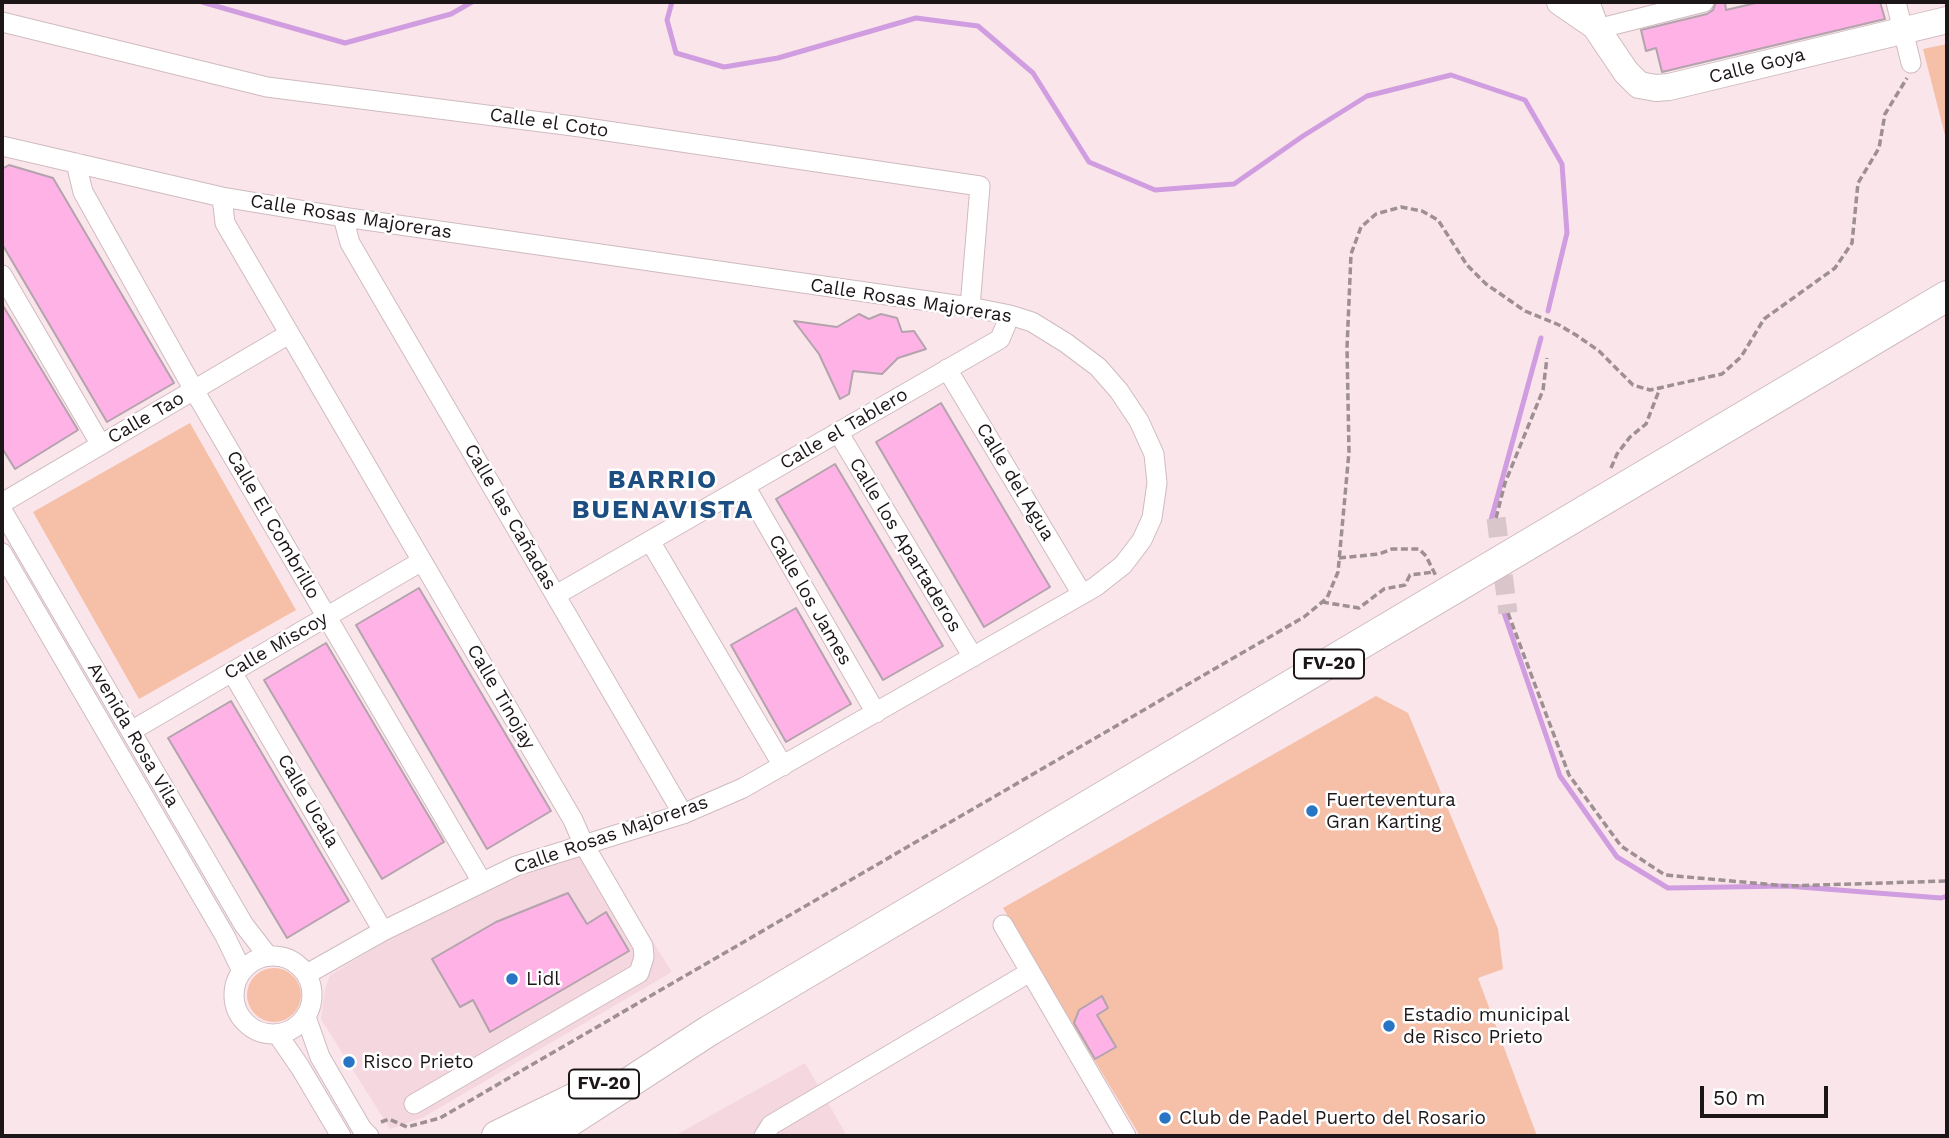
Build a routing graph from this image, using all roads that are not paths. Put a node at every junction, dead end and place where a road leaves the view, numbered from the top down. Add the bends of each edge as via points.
1 (1560, 2) edge
2 (1704, 2) edge
3 (1896, 2) edge
4 (1593, 19) edge
5 (1947, 20) edge
6 (2, 22) edge
7 (1903, 30) junction
8 (1911, 63) road end
9 (2, 146) edge
10 (76, 163) junction
11 (222, 197) junction
12 (343, 217) junction
13 (2, 275) edge
14 (1947, 296) edge
15 (970, 307) junction
16 (1010, 315) junction
17 (289, 334) junction
18 (947, 369) junction
19 (194, 390) junction
20 (838, 432) junction
21 (100, 445) junction
22 (745, 486) junction
23 (2, 503) edge
24 (2, 510) edge
25 (650, 541) junction
26 (2, 553) edge
27 (422, 561) junction
28 (1082, 594) junction
29 (556, 595) junction
30 (327, 617) junction
31 (973, 657) junction
32 (232, 672) junction
33 (876, 713) junction
34 (131, 731) junction
35 (783, 766) junction
36 (683, 814) junction
37 (583, 843) junction
38 (482, 882) junction
39 (1003, 925) dead end
40 (383, 931) junction
41 (268, 956) junction
42 (242, 971) junction
43 (1030, 972) junction
44 (307, 974) junction
45 (306, 1017) junction
46 (710, 1030) junction
47 (278, 1035) junction
48 (414, 1104) dead end
49 (341, 1136) edge
50 (369, 1136) edge
51 (497, 1136) edge
52 (547, 1136) edge
53 (764, 1136) edge
54 (1126, 1136) edge

1 - 4 street, Calle Goya
2 - 4 street
3 - 7 street
4 - 7 street, Calle Goya via 1633,80 1647,88 1669,87
5 - 7 street, Calle Goya
6 - 15 street, Calle el Coto via 267,87 980,186
7 - 8 street
9 - 10 street, Calle Rosas Majoreras
10 - 11 street, Calle Rosas Majoreras
10 - 19 street, Calle El Combrillo via 83,192
11 - 12 street, Calle Rosas Majoreras
11 - 17 street, Calle Tinojay via 225,223
12 - 15 street, Calle Rosas Majoreras
12 - 29 street, Calle las Cañadas via 350,243
13 - 21 street
14 - 46 main road, FV-20
15 - 16 street, Calle Rosas Majoreras
16 - 18 street, Calle el Tablero via 1000,339
16 - 28 street, Calle Rosas Majoreras via 1032,322 1098,367 1139,421 1154,454 1157,483 1152,517 1142,540 1123,565
17 - 19 street, Calle Tao
17 - 27 street, Calle Tinojay
18 - 20 street, Calle el Tablero
18 - 28 street, Calle del Agua
19 - 21 street, Calle Tao
19 - 30 street, Calle El Combrillo
20 - 22 street, Calle el Tablero
20 - 31 street, Calle los Apartaderos
21 - 23 street, Calle Tao
22 - 25 street, Calle el Tablero
22 - 33 street, Calle los James
24 - 34 street, Avenida Rosa Vila
25 - 29 street, Calle el Tablero
25 - 35 street
26 - 42 street, Avenida Rosa Vila
27 - 30 street, Calle Miscoy
27 - 37 street, Calle Tinojay
28 - 31 street, Calle Rosas Majoreras
29 - 36 street, Calle las Cañadas
30 - 32 street, Calle Miscoy
30 - 38 street, Calle El Combrillo
31 - 33 street, Calle Rosas Majoreras
32 - 34 street, Calle Miscoy
32 - 40 street, Calle Ucala
33 - 35 street, Calle Rosas Majoreras
34 - 41 street, Avenida Rosa Vila via 244,925
35 - 36 street, Calle Rosas Majoreras
36 - 37 street, Calle Rosas Majoreras
37 - 38 street, Calle Rosas Majoreras
37 - 48 street, Calle Tinojay via 643,946 639,972
38 - 40 street, Calle Rosas Majoreras
39 - 43 street
40 - 44 street, Calle Rosas Majoreras
41 - 42 street
41 - 44 street via 292,960
42 - 47 street via 233,996 242,1020 252,1029
43 - 53 street via 771,1125
43 - 54 street
44 - 45 street via 313,997
45 - 47 street via 299,1026
45 - 50 street via 320,1057
46 - 51 main road, FV-20
46 - 52 main road, FV-20
47 - 49 street

